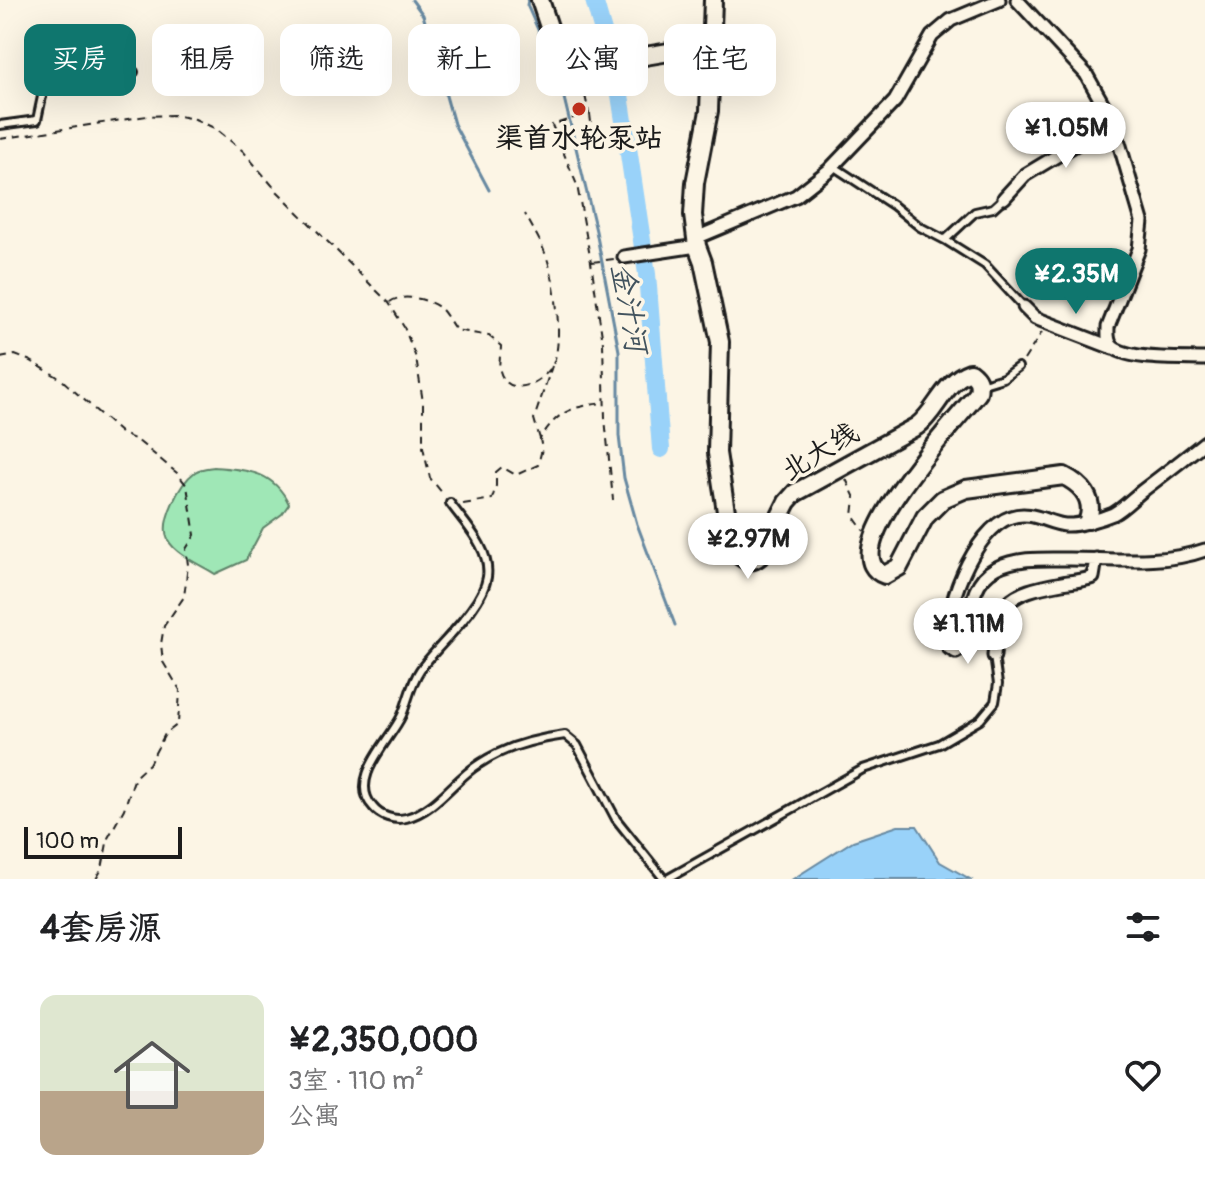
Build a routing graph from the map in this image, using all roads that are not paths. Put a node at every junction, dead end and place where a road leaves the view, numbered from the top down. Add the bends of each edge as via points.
1 (540, 0) edge
2 (713, 0) edge
3 (999, 0) edge
4 (1017, 0) edge
5 (712, 24) edge
6 (664, 53) edge
7 (42, 96) edge
8 (710, 96) edge
9 (1113, 122) junction
10 (0, 125) edge
11 (833, 166) junction
12 (1004, 198) joint
13 (945, 240) junction
14 (696, 242) junction
15 (624, 257) dead end
16 (1024, 307) joint
17 (1113, 348) junction
18 (1205, 359) edge
19 (1018, 367) road end
20 (980, 385) junction
21 (1205, 442) edge
22 (450, 503) road end
23 (1088, 520) junction
24 (1205, 550) edge
25 (1096, 559) junction
26 (994, 656) joint
27 (666, 879) edge

1 - 6 street via 552,36 586,66
2 - 5 street, 北大线
3 - 11 street via 951,20 932,36 895,101
4 - 9 street via 1086,74
7 - 10 lane via 37,120
8 - 14 street, 北大线 via 695,183
9 - 12 street via 1025,175
9 - 17 street via 1142,221 1139,249 1108,327
11 - 13 lane
11 - 14 street via 796,196
12 - 13 lane via 993,208 975,212
13 - 16 lane via 985,265
14 - 15 street
14 - 20 street, 北大线 via 720,342 717,453 731,544 746,561 760,556 795,493 927,418 963,375 970,372
16 - 17 street via 1035,318
17 - 18 street via 1128,354
19 - 20 lane
20 - 23 street via 907,477 872,542 877,573 885,575 899,567 925,517 943,499 966,489 1064,476 1083,488 1090,503
21 - 23 street via 1114,513
22 - 27 lane via 483,549 485,586 419,672 400,719 373,758 366,781 371,806 393,819 406,818 435,803 478,764 530,742 565,735 577,745 616,819
23 - 25 street via 1066,525 1043,517 1010,517 979,543 956,591 949,648 964,648 970,605 984,576 997,568 1036,558
24 - 25 street via 1172,557
25 - 26 street via 1093,577 1016,596 1003,607
26 - 27 lane via 995,702 980,720 939,744 863,769

